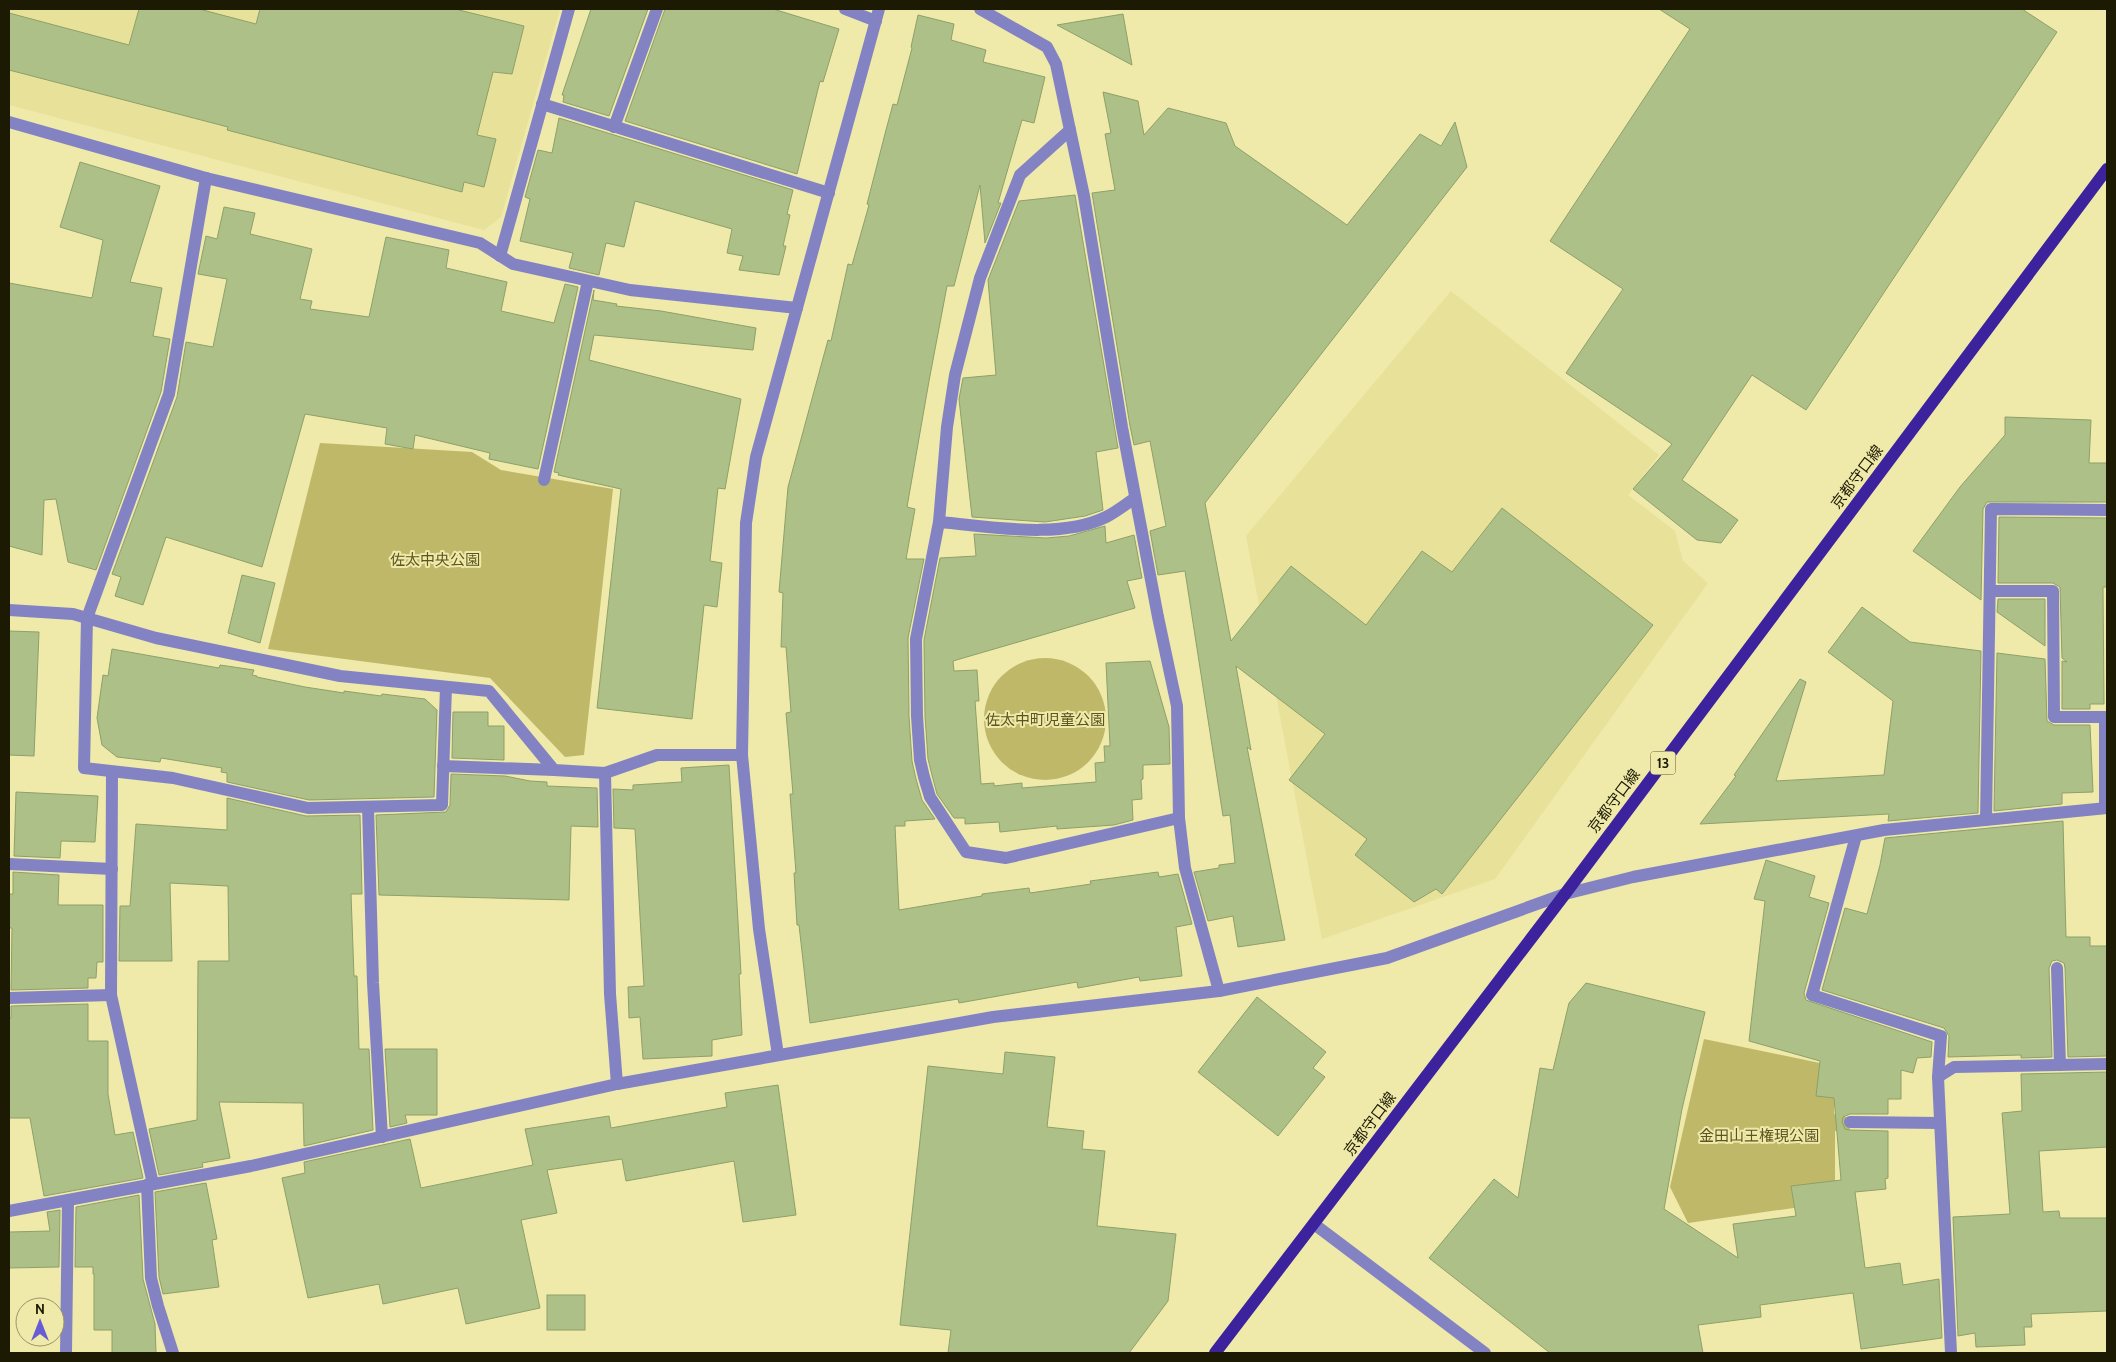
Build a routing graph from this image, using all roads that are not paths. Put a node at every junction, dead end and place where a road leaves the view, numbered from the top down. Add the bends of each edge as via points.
1 (569, 9) edge
2 (656, 9) edge
3 (845, 9) edge
4 (980, 9) edge
5 (878, 15) edge
6 (542, 104) junction
7 (9, 122) edge
8 (614, 127) junction
9 (1070, 130) junction
10 (2107, 169) edge
11 (206, 178) junction
12 (829, 193) junction
13 (500, 256) junction
14 (588, 281) junction
15 (797, 308) junction
16 (544, 480) dead end
17 (1135, 498) junction
18 (2107, 510) edge
19 (939, 522) junction
20 (1990, 591) junction
21 (9, 610) edge
22 (87, 618) junction
23 (446, 687) junction
24 (742, 755) junction
25 (443, 766) junction
26 (554, 770) junction
27 (112, 773) junction
28 (605, 773) junction
29 (368, 807) junction
30 (2106, 808) edge
31 (1180, 818) junction
32 (1986, 820) junction
33 (1856, 836) junction
34 (9, 864) edge
35 (112, 869) junction
36 (1565, 894) junction
37 (2057, 968) dead end
38 (1219, 991) junction
39 (111, 995) junction
40 (9, 998) edge
41 (778, 1055) junction
42 (2107, 1064) edge
43 (2060, 1065) junction
44 (1938, 1077) junction
45 (617, 1084) junction
46 (1850, 1122) dead end
47 (1940, 1123) junction
48 (382, 1137) junction
49 (150, 1184) junction
50 (68, 1200) junction
51 (9, 1211) edge
52 (1314, 1224) junction
53 (66, 1353) edge
54 (174, 1353) edge
55 (1215, 1353) edge
56 (1485, 1353) edge
57 (1951, 1353) edge

1 - 6 street
2 - 8 street
3 - 5 street
4 - 9 street via 1047,47 1056,64
5 - 12 street
6 - 8 street
6 - 13 street
7 - 11 street
8 - 12 street
9 - 17 street
9 - 19 street via 1020,175 980,278 955,375
10 - 36 main road, 京都守口線 / 13
11 - 13 street via 480,243
11 - 22 street via 169,394
12 - 15 street
13 - 14 street via 514,264
14 - 15 street via 630,290
14 - 16 street
15 - 24 street via 756,457 746,523
17 - 19 street via 1105,517 1070,528 1034,530
17 - 31 street via 1177,706
18 - 20 street via 1991,509
19 - 31 street via 916,639 920,760 930,797 966,852 1006,858
20 - 30 street via 2053,591 2054,716 2105,716
20 - 32 street
21 - 22 street via 73,614
22 - 23 street via 156,638 340,676
22 - 27 street via 84,768
23 - 25 street
23 - 26 street via 489,691
24 - 28 street via 656,755
24 - 41 street via 759,929
25 - 26 street
25 - 29 street via 442,805
26 - 28 street
27 - 29 street via 173,778 308,808
27 - 35 street
28 - 45 street via 610,994
29 - 48 street
30 - 32 street
31 - 38 street via 1185,868
32 - 33 street via 1884,830
33 - 36 street via 1633,877
33 - 44 street via 1812,995 1941,1036
34 - 35 street
35 - 39 street
36 - 38 street via 1387,958
36 - 52 main road, 京都守口線 / 13
37 - 43 street
38 - 41 street via 993,1017
39 - 40 street
39 - 49 street
41 - 45 street
42 - 43 street
43 - 44 street via 1954,1067
44 - 47 street
45 - 48 street
46 - 47 street
47 - 57 street
48 - 49 street
49 - 50 street
49 - 54 street via 152,1278
50 - 51 street
50 - 53 street
52 - 55 main road, 京都守口線 / 13
52 - 56 street

